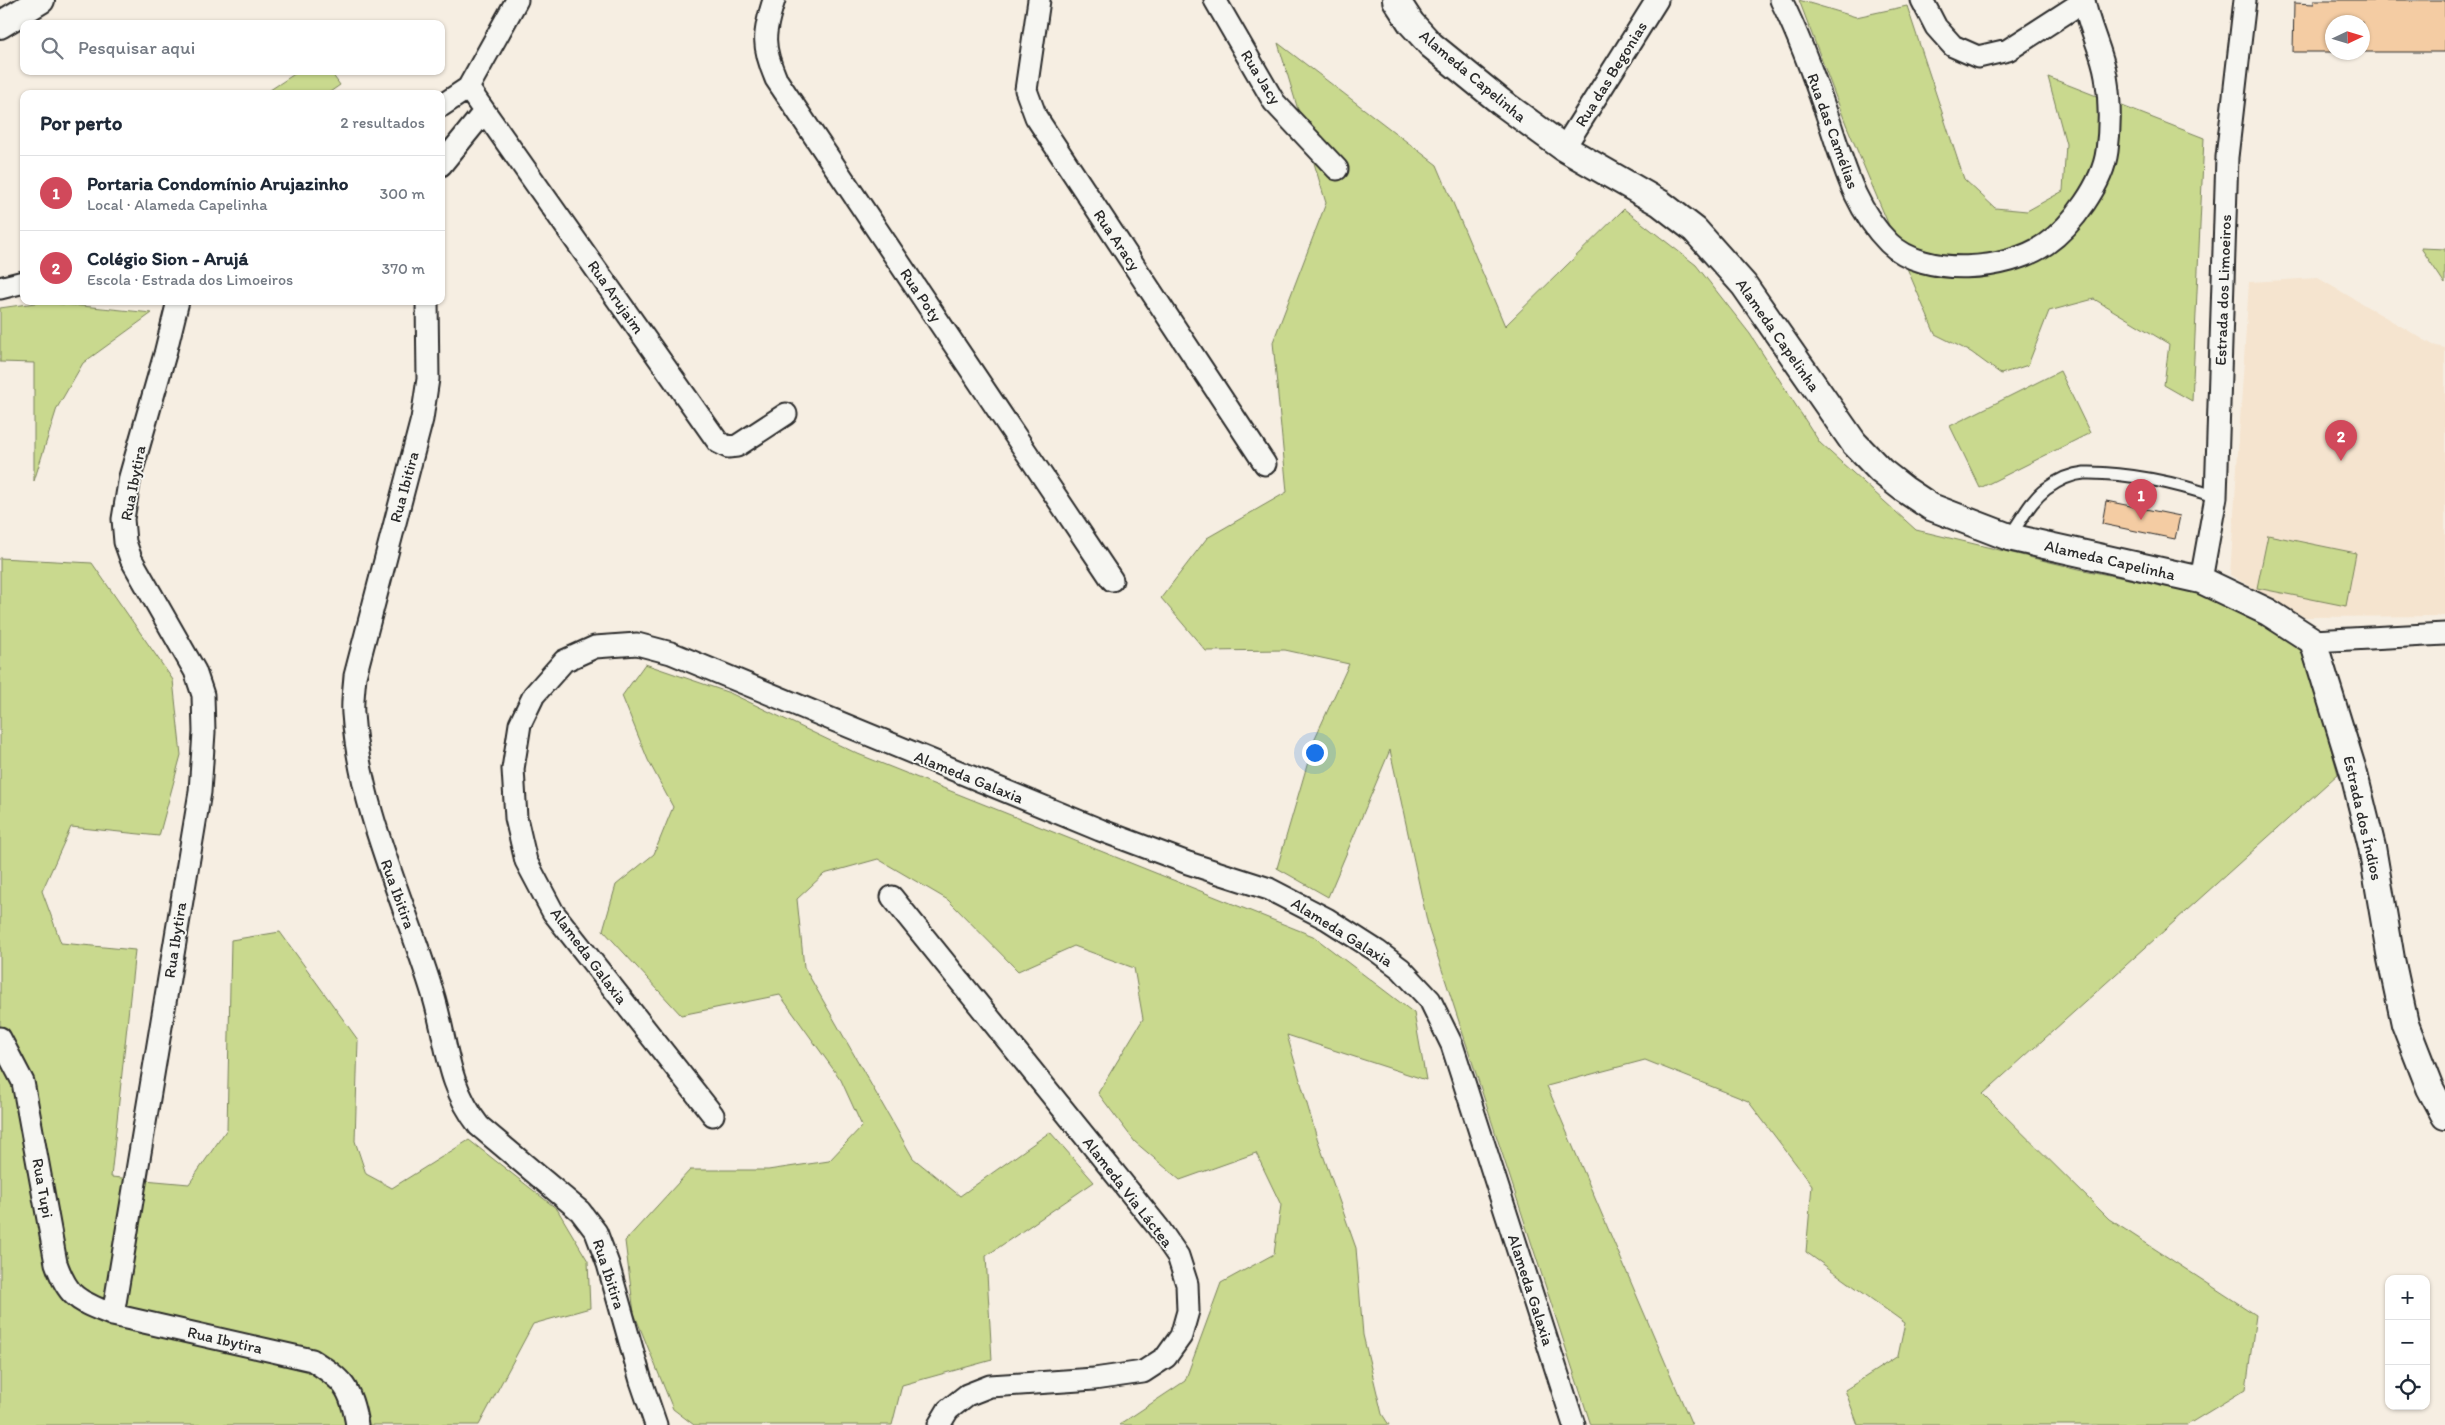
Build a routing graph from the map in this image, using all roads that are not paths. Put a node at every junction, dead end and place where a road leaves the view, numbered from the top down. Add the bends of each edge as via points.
1 (41, 0) edge
2 (517, 0) edge
3 (774, 0) edge
4 (1039, 0) edge
5 (1216, 0) edge
6 (1396, 0) edge
7 (1657, 0) edge
8 (1781, 0) edge
9 (1922, 0) edge
10 (2245, 0) edge
11 (2084, 1) edge
12 (0, 25) edge
13 (468, 88) junction
14 (445, 103) edge
15 (484, 112) junction
16 (1564, 148) junction
17 (445, 160) edge
18 (1337, 169) dead end
19 (20, 283) edge
20 (0, 288) edge
21 (177, 305) edge
22 (427, 305) edge
23 (786, 414) dead end
24 (1266, 464) dead end
25 (2216, 497) junction
26 (2009, 537) junction
27 (1112, 580) dead end
28 (2201, 580) junction
29 (2445, 634) edge
30 (2313, 641) junction
31 (892, 897) dead end
32 (0, 1038) edge
33 (712, 1115) dead end
34 (2445, 1116) edge
35 (113, 1316) junction
36 (357, 1425) edge
37 (656, 1425) edge
38 (939, 1425) edge
39 (1574, 1425) edge

1 - 12 street
2 - 13 street
3 - 27 street, Rua Poty via 765,40 766,55 776,79
4 - 24 street, Rua Aracy via 1026,90 1036,117
5 - 18 street, Rua Jacy via 1274,102
6 - 16 street, Alameda Capelinha via 1431,45
7 - 16 street, Rua das Begonias
8 - 11 street, Rua das Camélias via 1799,36 1845,174 1870,222 1891,245 1910,257 1934,265 1976,266 2019,258 2046,244 2078,212 2100,177 2109,131 2106,76
9 - 11 street via 1936,27 1953,46 1978,57 2008,50
10 - 25 street, Estrada dos Limoeiros via 2227,157
13 - 14 street
13 - 15 street, Rua Arujaim
15 - 17 street
15 - 23 street, Rua Arujaim via 718,442 728,447 737,446
16 - 26 street, Alameda Capelinha via 1660,203 1695,230 1744,285 1854,443 1881,472 1931,508
19 - 20 street
21 - 35 street, Rua Ibytira via 130,477 123,520 131,559 195,671 203,695 204,732 200,792
22 - 37 street, Rua Ibitira via 428,379 422,419 354,676 356,742 384,857 433,994 457,1092 480,1126 580,1210 596,1232
25 - 26 lane via 2128,476 2083,473 2063,479 2034,500
25 - 28 street, Estrada dos Limoeiros
26 - 28 street, Alameda Capelinha
28 - 30 street via 2268,612
29 - 30 street
30 - 34 street, Estrada dos Índios via 2361,801 2406,1024 2430,1088
31 - 38 street, Alameda Via Láctea via 1158,1227 1178,1256 1187,1284 1188,1312 1181,1336 1166,1358 1143,1372 1094,1379 990,1386 967,1396 948,1410
32 - 35 street, Rua Tupi via 24,1082 56,1264 63,1283 76,1299
33 - 39 street, Alameda Galaxia via 553,912 526,861 516,818 513,769 520,724 534,695 564,660 595,647 637,644 671,653 1100,830 1269,889 1327,919 1401,969 1430,1000 1452,1045
35 - 36 street, Rua Ibytira via 312,1360 338,1376 353,1403

